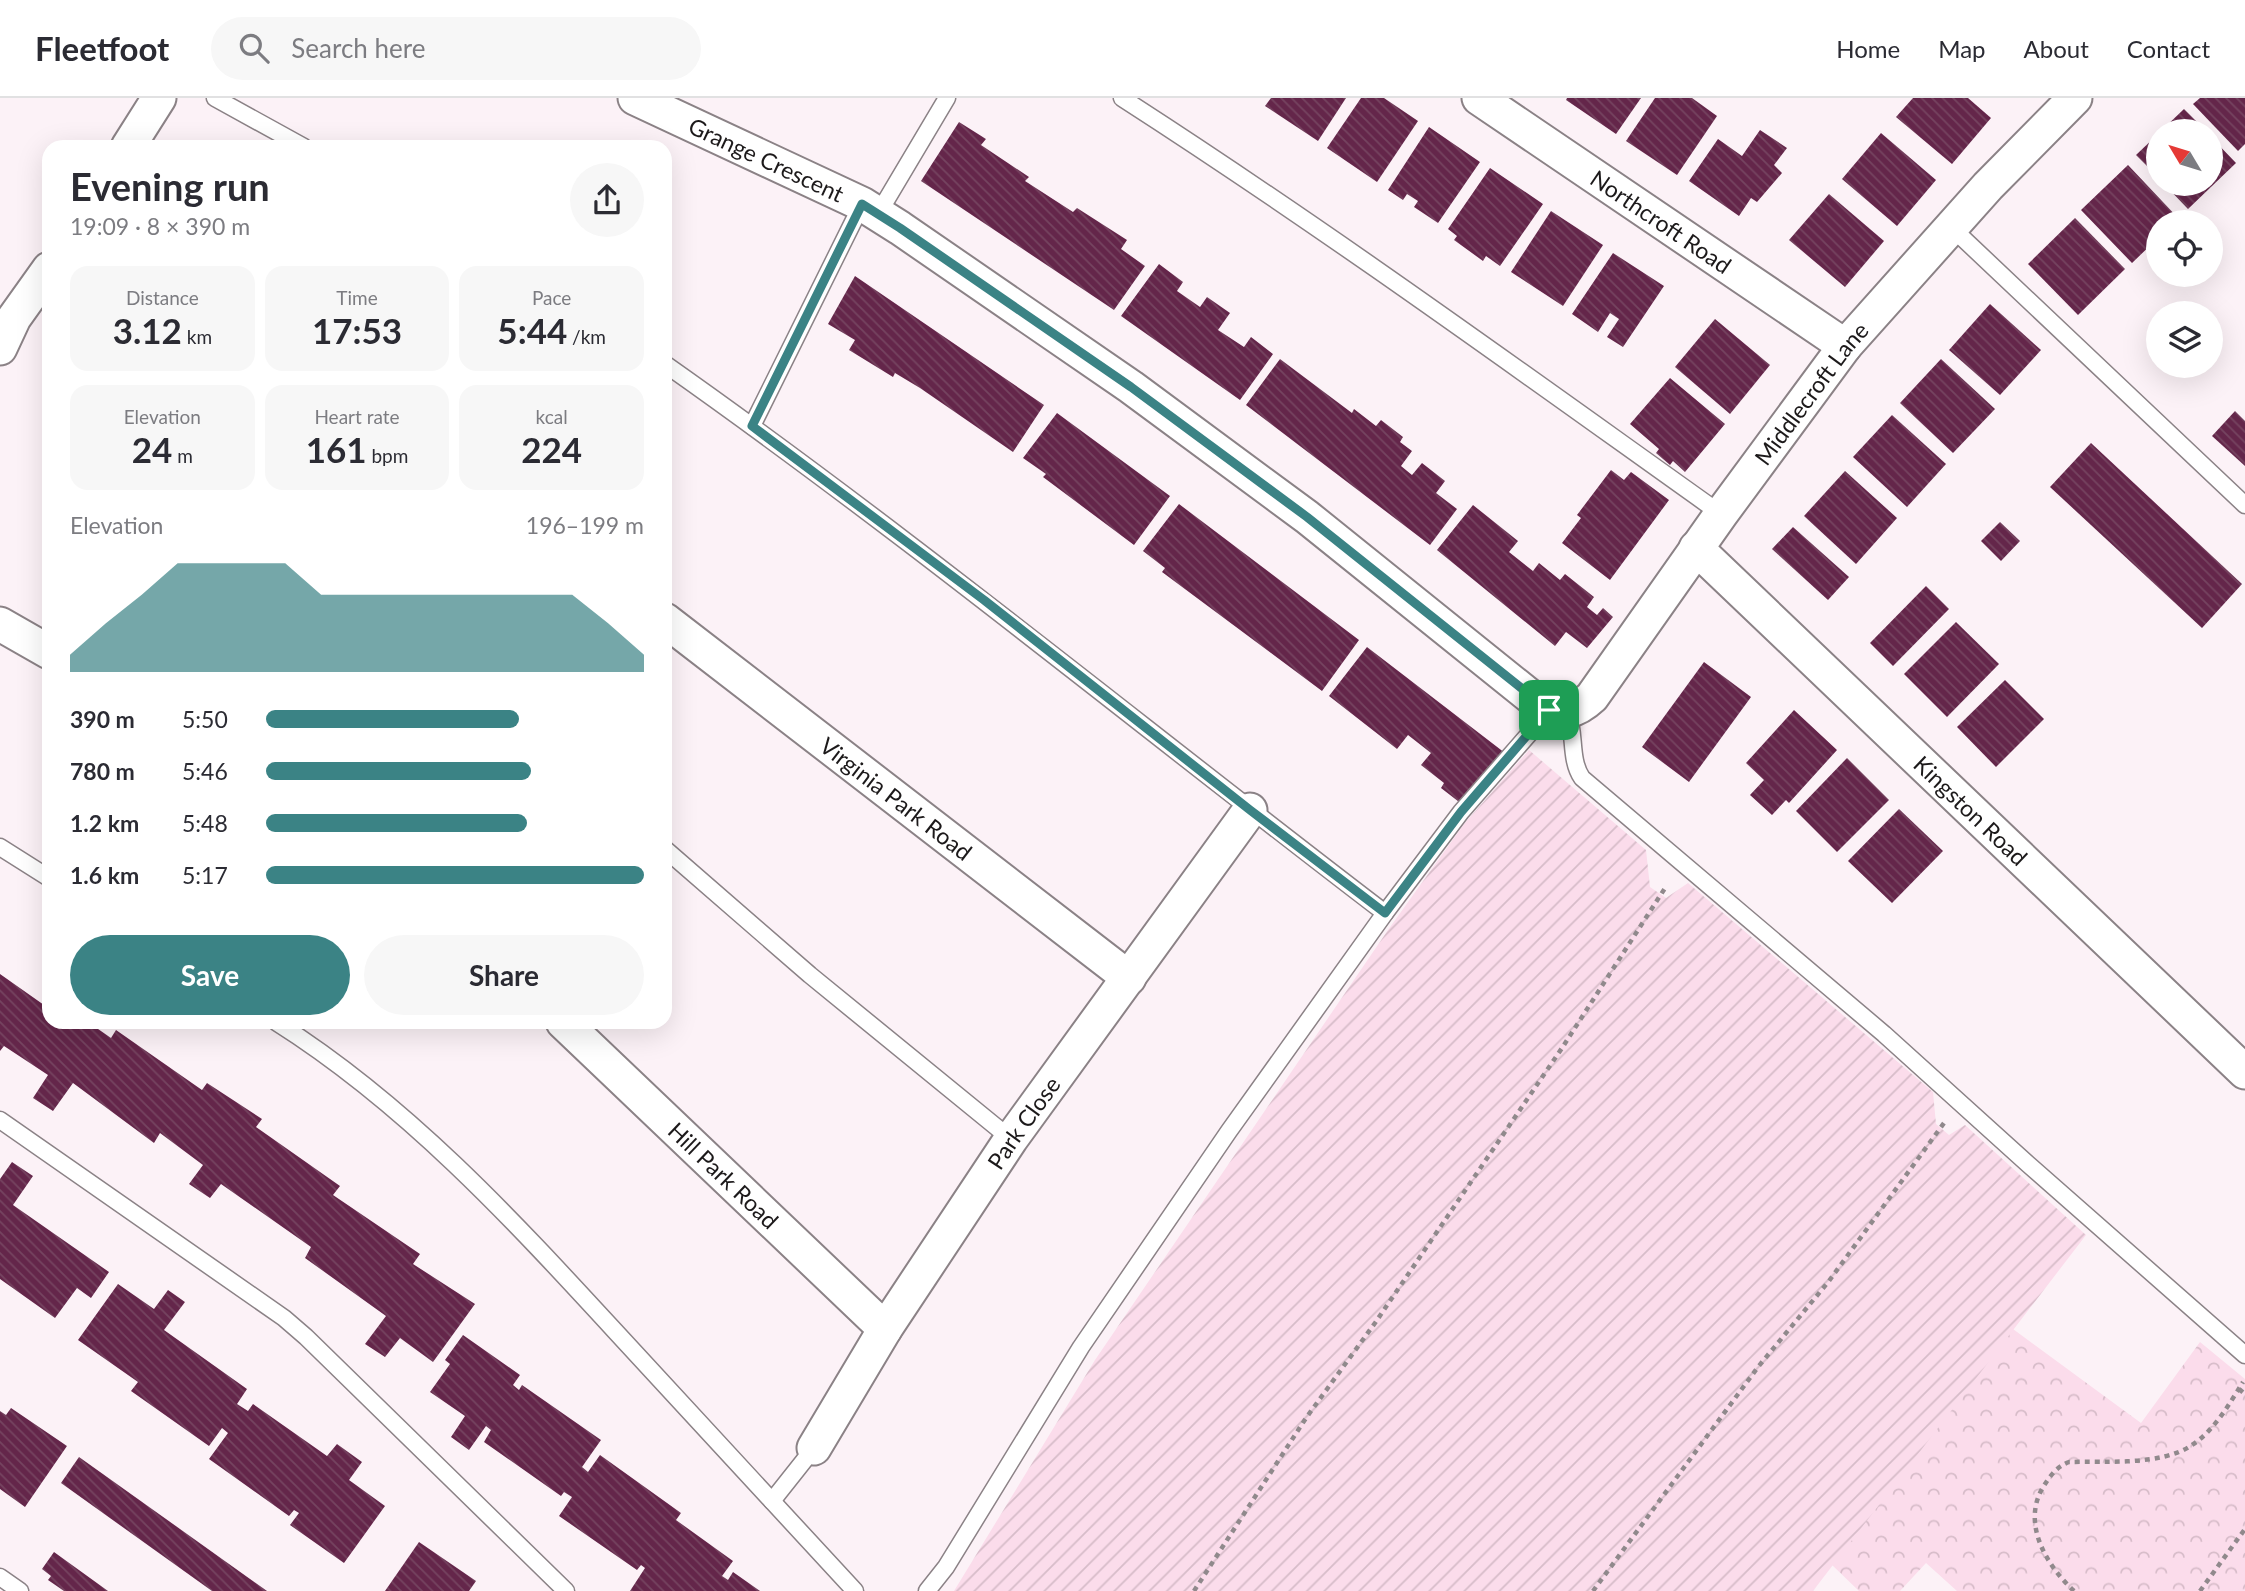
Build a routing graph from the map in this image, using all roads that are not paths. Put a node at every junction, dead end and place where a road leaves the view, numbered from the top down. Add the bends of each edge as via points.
1 (159, 98) edge
2 (215, 98) edge
3 (635, 98) edge
4 (947, 98) edge
5 (1122, 98) edge
6 (1479, 98) edge
7 (2070, 99) edge
8 (689, 109) edge
9 (132, 140) edge
10 (291, 140) edge
11 (870, 209) junction
12 (1951, 227) junction
13 (42, 276) edge
14 (7, 313) edge
15 (1845, 346) junction
16 (0, 348) edge
17 (672, 370) edge
18 (752, 426) junction
19 (2245, 505) edge
20 (1721, 513) junction
21 (1696, 548) junction
22 (0, 624) edge
23 (672, 625) edge
24 (42, 648) edge
25 (1564, 710) junction
26 (1250, 810) junction
27 (0, 846) edge
28 (672, 855) edge
29 (42, 873) edge
30 (1385, 913) junction
31 (1129, 978) junction
32 (287, 1029) edge
33 (570, 1029) edge
34 (2245, 1072) edge
35 (0, 1120) edge
36 (1011, 1139) junction
37 (885, 1329) junction
38 (2245, 1355) edge
39 (814, 1448) joint
40 (772, 1501) junction
41 (0, 1577) edge
42 (547, 1584) edge
43 (20, 1591) edge
44 (566, 1591) edge
45 (855, 1591) edge
46 (927, 1591) edge

1 - 9 street
2 - 10 lane
3 - 8 street, Grange Crescent
4 - 11 lane
5 - 20 lane via 1217,159
6 - 15 street, Northcroft Road
7 - 12 street, Middlecroft Lane
8 - 11 street, Grange Crescent
11 - 18 lane
11 - 25 street, Grange Crescent via 1131,387
12 - 15 street, Middlecroft Lane
12 - 19 lane
13 - 14 street
14 - 16 street
15 - 20 street, Middlecroft Lane
17 - 18 lane
18 - 26 lane via 984,600
20 - 21 street, Middlecroft Lane
21 - 25 street, Middlecroft Lane via 1600,687 1583,705
21 - 34 street, Kingston Road
22 - 24 street
23 - 31 street, Virginia Park Road
25 - 30 lane via 1461,812
25 - 38 lane via 1571,722 1576,766 1582,778 1884,1034
26 - 30 lane
26 - 31 street, Park Close
27 - 29 lane
28 - 36 lane
30 - 46 lane via 1081,1347
31 - 36 street, Park Close
32 - 40 lane via 316,1047 432,1142 542,1252
33 - 37 street, Hill Park Road
35 - 42 lane via 284,1318
36 - 37 street, Park Close
37 - 39 street, Park Close
39 - 40 lane
40 - 45 lane
41 - 43 lane
42 - 44 lane

